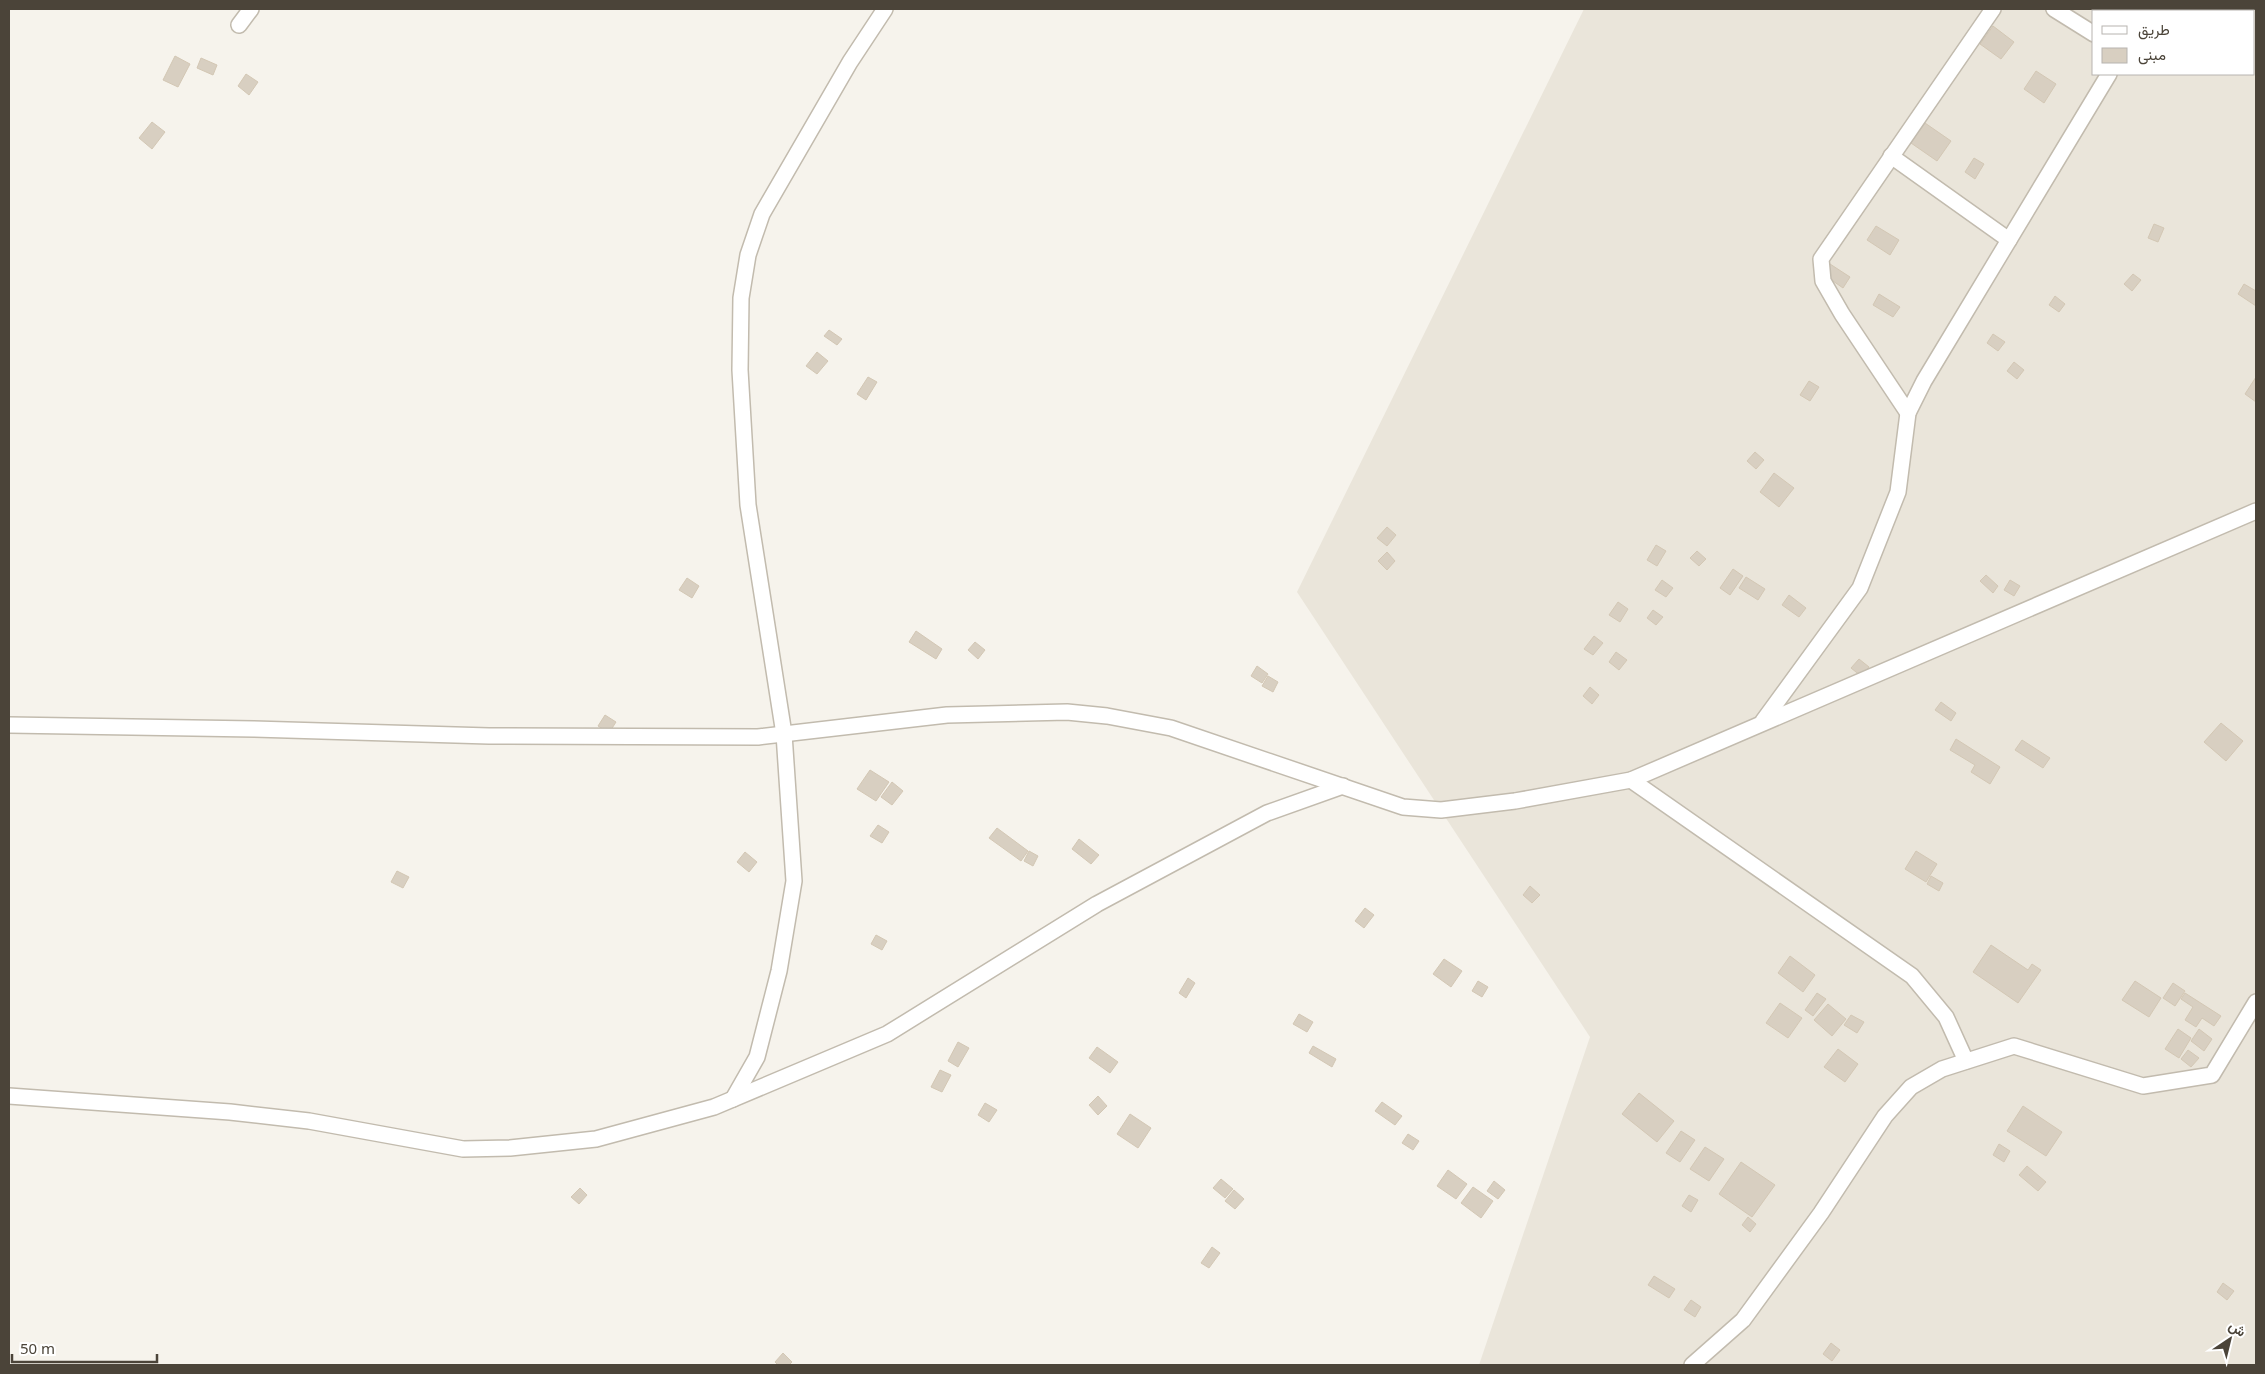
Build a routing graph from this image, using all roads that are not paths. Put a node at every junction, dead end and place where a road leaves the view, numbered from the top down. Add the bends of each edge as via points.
1 (251, 9) edge
2 (885, 9) edge
3 (1993, 9) edge
4 (2054, 9) edge
5 (239, 25) dead end
6 (2092, 33) edge
7 (2108, 75) edge
8 (1891, 156) junction
9 (2009, 240) junction
10 (1908, 412) junction
11 (2256, 511) edge
12 (1762, 722) junction
13 (9, 725) edge
14 (784, 734) junction
15 (1630, 780) junction
16 (1343, 786) junction
17 (2256, 1002) edge
18 (1966, 1062) junction
19 (9, 1096) edge
20 (733, 1099) junction
21 (1692, 1365) edge

1 - 5 street
2 - 14 street via 850,62 762,214 748,255 741,298 740,370 748,505
3 - 8 street
4 - 6 street
7 - 9 street
8 - 9 street
8 - 10 street via 1821,259 1822,281
9 - 10 street
10 - 12 street via 1898,492 1860,588
11 - 12 street
12 - 15 street
13 - 14 street via 489,736 758,737
14 - 16 street via 948,715 1067,712 1171,728
14 - 20 street via 794,881 779,971 757,1057
15 - 16 street via 1515,801 1441,810 1403,807
15 - 18 street via 1912,976 1946,1017
16 - 20 street via 1266,813 1097,904 887,1034
17 - 18 street via 2212,1075 2143,1086 2014,1046
18 - 21 street via 1942,1069 1911,1087 1885,1116 1821,1213 1743,1320
19 - 20 street via 240,1113 463,1149 510,1148 596,1139

